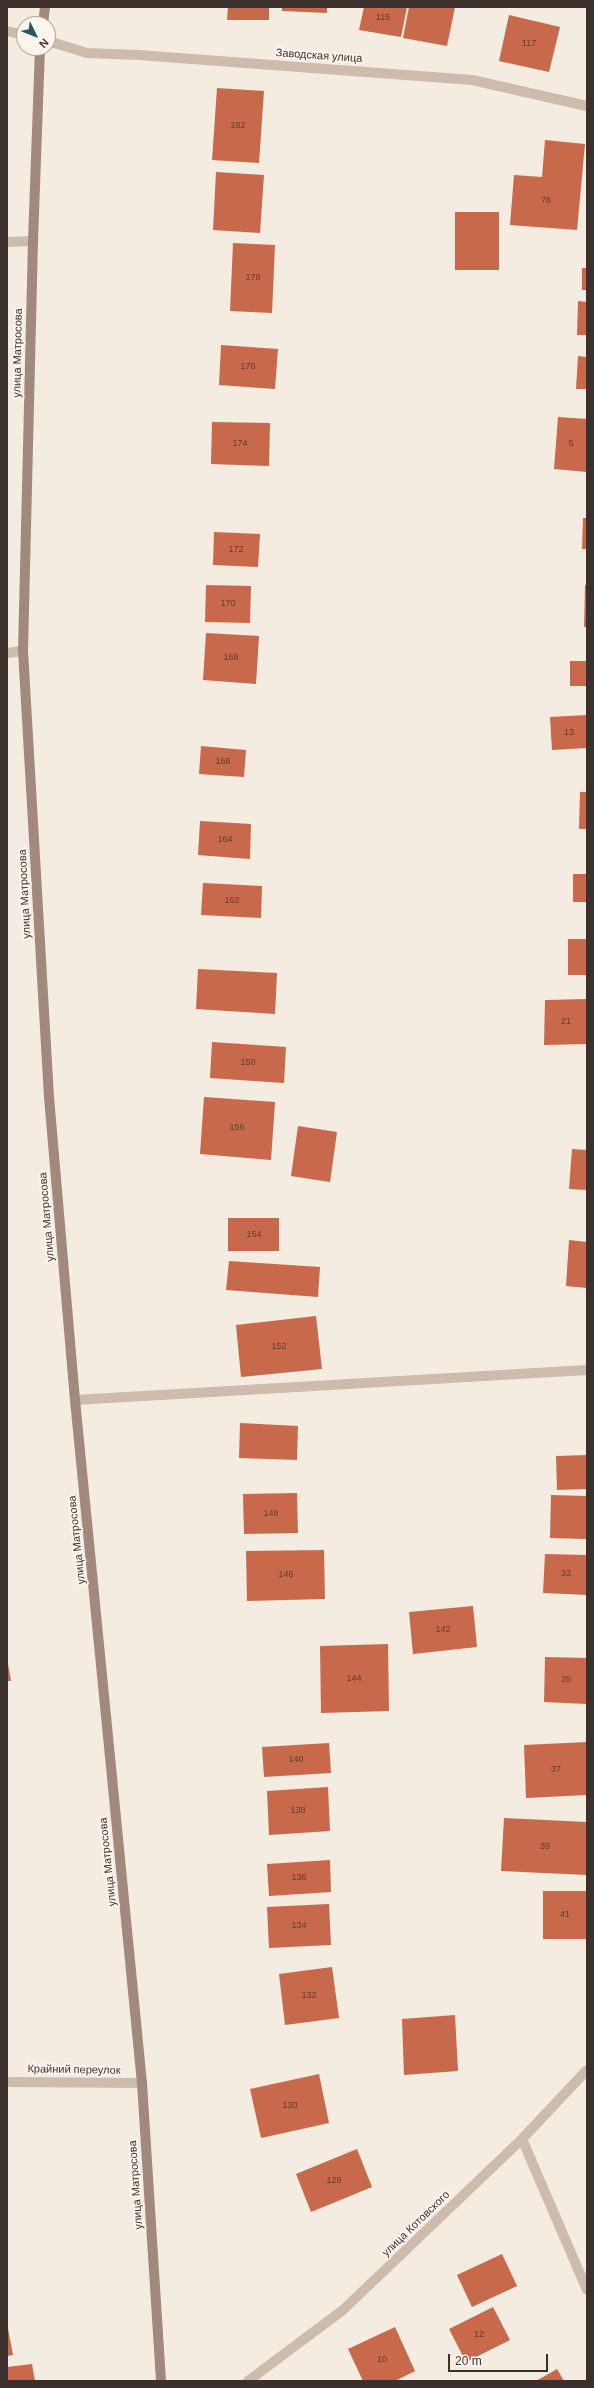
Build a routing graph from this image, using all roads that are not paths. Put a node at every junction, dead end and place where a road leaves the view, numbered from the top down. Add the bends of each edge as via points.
1 (56, 43) edge
2 (40, 56) edge
3 (587, 106) edge
4 (33, 241) junction
5 (7, 242) edge
6 (23, 651) junction
7 (7, 653) edge
8 (587, 1370) edge
9 (75, 1400) junction
10 (587, 2070) edge
11 (7, 2082) edge
12 (142, 2083) junction
13 (522, 2139) junction
14 (587, 2290) edge
15 (162, 2381) edge
16 (248, 2381) edge

1 - 3 street, Заводская улица via 87,53 472,80
2 - 4 main road, улица Матросова
4 - 5 street
4 - 6 main road, улица Матросова
6 - 7 street
6 - 9 main road, улица Матросова via 49,1097
8 - 9 street
9 - 12 main road, улица Матросова
10 - 13 street, улица Котовского
11 - 12 street, Крайний переулок
12 - 15 main road, улица Матросова
13 - 14 street
13 - 16 street, улица Котовского via 343,2310

